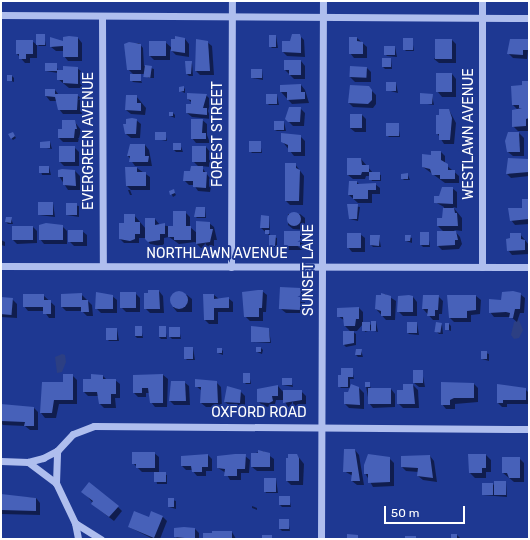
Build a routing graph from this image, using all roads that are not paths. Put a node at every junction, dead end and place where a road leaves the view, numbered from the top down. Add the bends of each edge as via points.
1 (232, 1) edge
2 (323, 1) edge
3 (482, 1) edge
4 (1, 15) edge
5 (102, 16) junction
6 (231, 16) junction
7 (323, 16) junction
8 (482, 17) junction
9 (529, 18) edge
10 (1, 266) edge
11 (103, 266) junction
12 (231, 267) junction
13 (482, 267) junction
14 (529, 267) edge
15 (322, 268) junction
16 (322, 427) junction
17 (529, 429) edge
18 (57, 451) junction
19 (1, 461) edge
20 (28, 462) junction
21 (56, 483) junction
22 (75, 523) junction
23 (78, 539) edge
24 (101, 539) edge
25 (321, 539) edge

1 - 6 street, FOREST STREET
2 - 7 street, SUNSET LANE
3 - 8 street, WESTLAWN AVENUE
4 - 5 street
5 - 6 street
5 - 11 street, EVERGREEN AVENUE
6 - 7 street
6 - 12 street, FOREST STREET
7 - 8 street
7 - 15 street, SUNSET LANE
8 - 9 street
8 - 13 street, WESTLAWN AVENUE
10 - 11 street, NORTHLAWN AVENUE
11 - 12 street, NORTHLAWN AVENUE
12 - 15 street, NORTHLAWN AVENUE
13 - 14 street, NORTHLAWN AVENUE
13 - 15 street, NORTHLAWN AVENUE
15 - 16 street, SUNSET LANE
16 - 17 street, OXFORD ROAD
16 - 18 street, OXFORD ROAD via 94,426 72,434
16 - 25 street, SUNSET LANE
18 - 20 street, OXFORD ROAD
18 - 21 street
19 - 20 street, OXFORD ROAD
20 - 21 street
21 - 22 street
22 - 23 street
22 - 24 street

